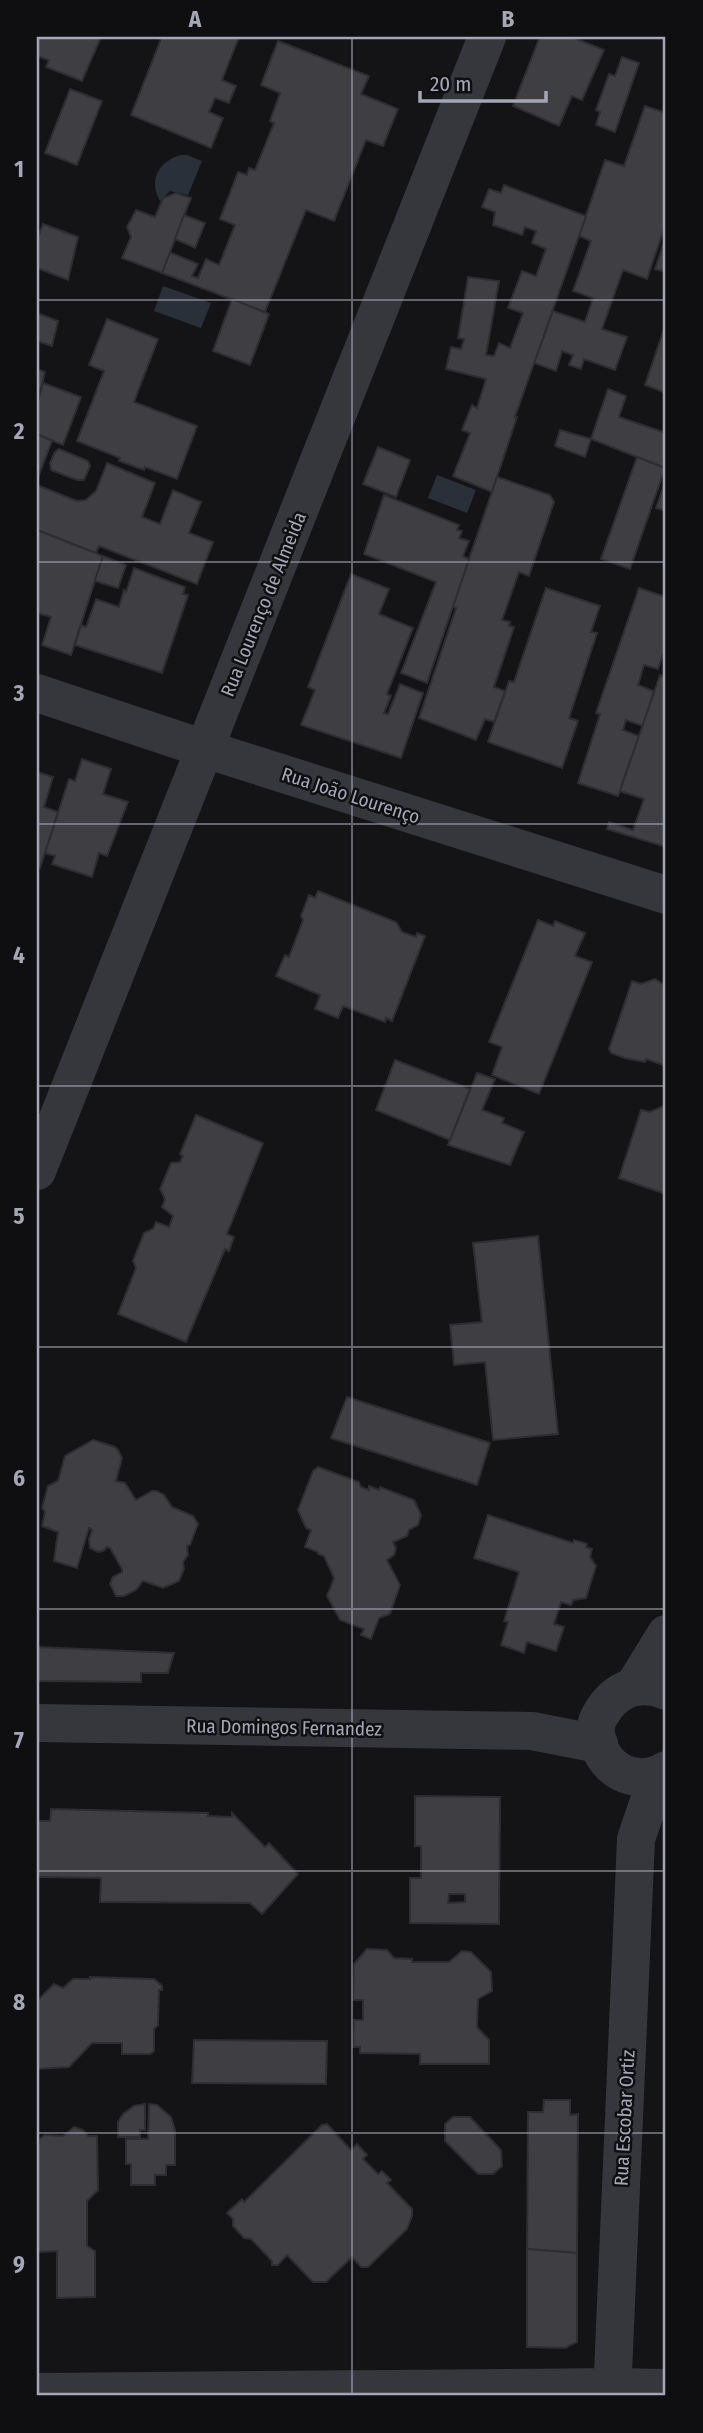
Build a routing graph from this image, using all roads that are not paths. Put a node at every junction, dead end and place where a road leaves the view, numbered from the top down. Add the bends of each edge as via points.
1 (487, 37) edge
2 (37, 693) edge
3 (205, 749) junction
4 (666, 895) edge
5 (37, 1171) edge
6 (665, 1638) edge
7 (655, 1689) edge
8 (37, 1723) edge
9 (605, 1745) junction
10 (662, 1772) edge
11 (636, 1839) junction
12 (666, 2388) edge
13 (612, 2391) edge
14 (37, 2392) edge

1 - 3 street, Rua Lourenço de Almeida
2 - 3 street, Rua João Lourenço
3 - 4 street, Rua João Lourenço
3 - 5 street, Rua Lourenço de Almeida
6 - 7 street
7 - 9 street via 612,1697
8 - 9 street, Rua Domingos Fernandez via 532,1731
9 - 10 street, Rua Domingos Fernandez via 639,1777
9 - 11 street, Rua Escobar Ortiz
10 - 11 street, Rua Escobar Ortiz
11 - 13 street, Rua Escobar Ortiz
12 - 13 street
13 - 14 street

